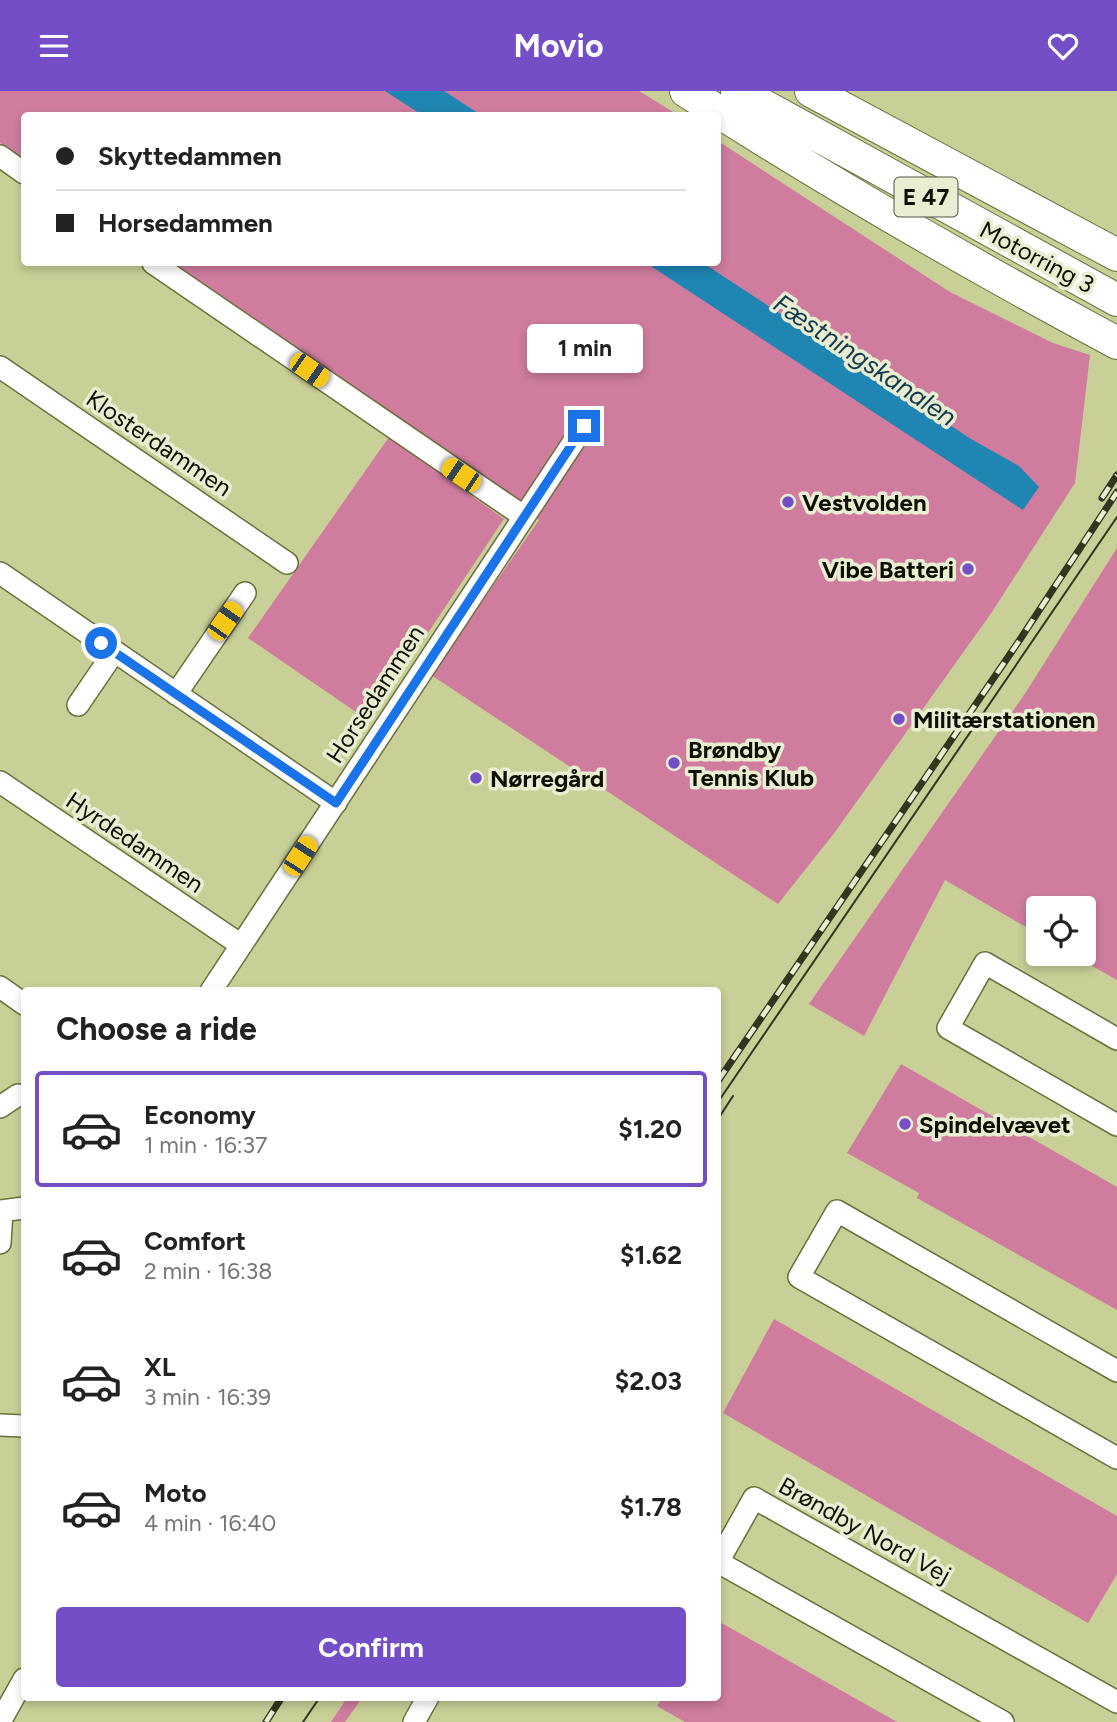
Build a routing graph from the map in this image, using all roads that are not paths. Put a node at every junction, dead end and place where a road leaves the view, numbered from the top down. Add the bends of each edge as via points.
1 (686, 91) edge
2 (737, 91) edge
3 (811, 91) edge
4 (719, 112) edge
5 (721, 113) edge
6 (0, 156) edge
7 (21, 171) edge
8 (1117, 255) edge
9 (157, 266) edge
10 (1117, 300) edge
11 (1117, 343) edge
12 (0, 367) edge
13 (584, 426) dead end
14 (523, 516) junction
15 (287, 563) dead end
16 (0, 573) edge
17 (245, 593) dead end
18 (108, 648) junction
19 (176, 694) junction
20 (78, 705) dead end
21 (0, 782) edge
22 (336, 803) junction
23 (241, 945) junction
24 (214, 987) edge
25 (2, 992) edge
26 (21, 1002) edge
27 (1117, 1039) edge
28 (18, 1095) dead end
29 (0, 1107) edge
30 (1117, 1125) edge
31 (21, 1208) edge
32 (1, 1211) edge
33 (0, 1243) edge
34 (1117, 1371) edge
35 (0, 1425) edge
36 (21, 1426) edge
37 (1117, 1458) edge
38 (721, 1557) edge
39 (721, 1564) edge
40 (21, 1685) edge
41 (426, 1701) edge
42 (1117, 1702) edge
43 (1, 1722) edge
44 (414, 1722) edge
45 (1003, 1722) edge

1 - 4 highway
2 - 10 highway, Motorring 3 / E 47
3 - 8 highway, Motorring 3 / E 47
5 - 11 highway via 958,256
6 - 7 street
9 - 14 street
12 - 15 street, Klosterdammen
13 - 14 street, Horsedammen
14 - 22 street, Horsedammen
16 - 18 street
17 - 19 street
18 - 19 street
18 - 20 street
19 - 22 street
21 - 23 street, Hyrdedammen
22 - 23 street, Horsedammen
23 - 24 street, Horsedammen
25 - 26 street
27 - 30 street via 985,963 948,1028
28 - 29 street
31 - 32 street
32 - 33 street
34 - 37 street via 836,1211 799,1277
35 - 36 street
38 - 42 street, Brøndby Nord Vej via 754,1498
39 - 45 street, Brøndby Nord Vej
40 - 43 street
41 - 44 street

